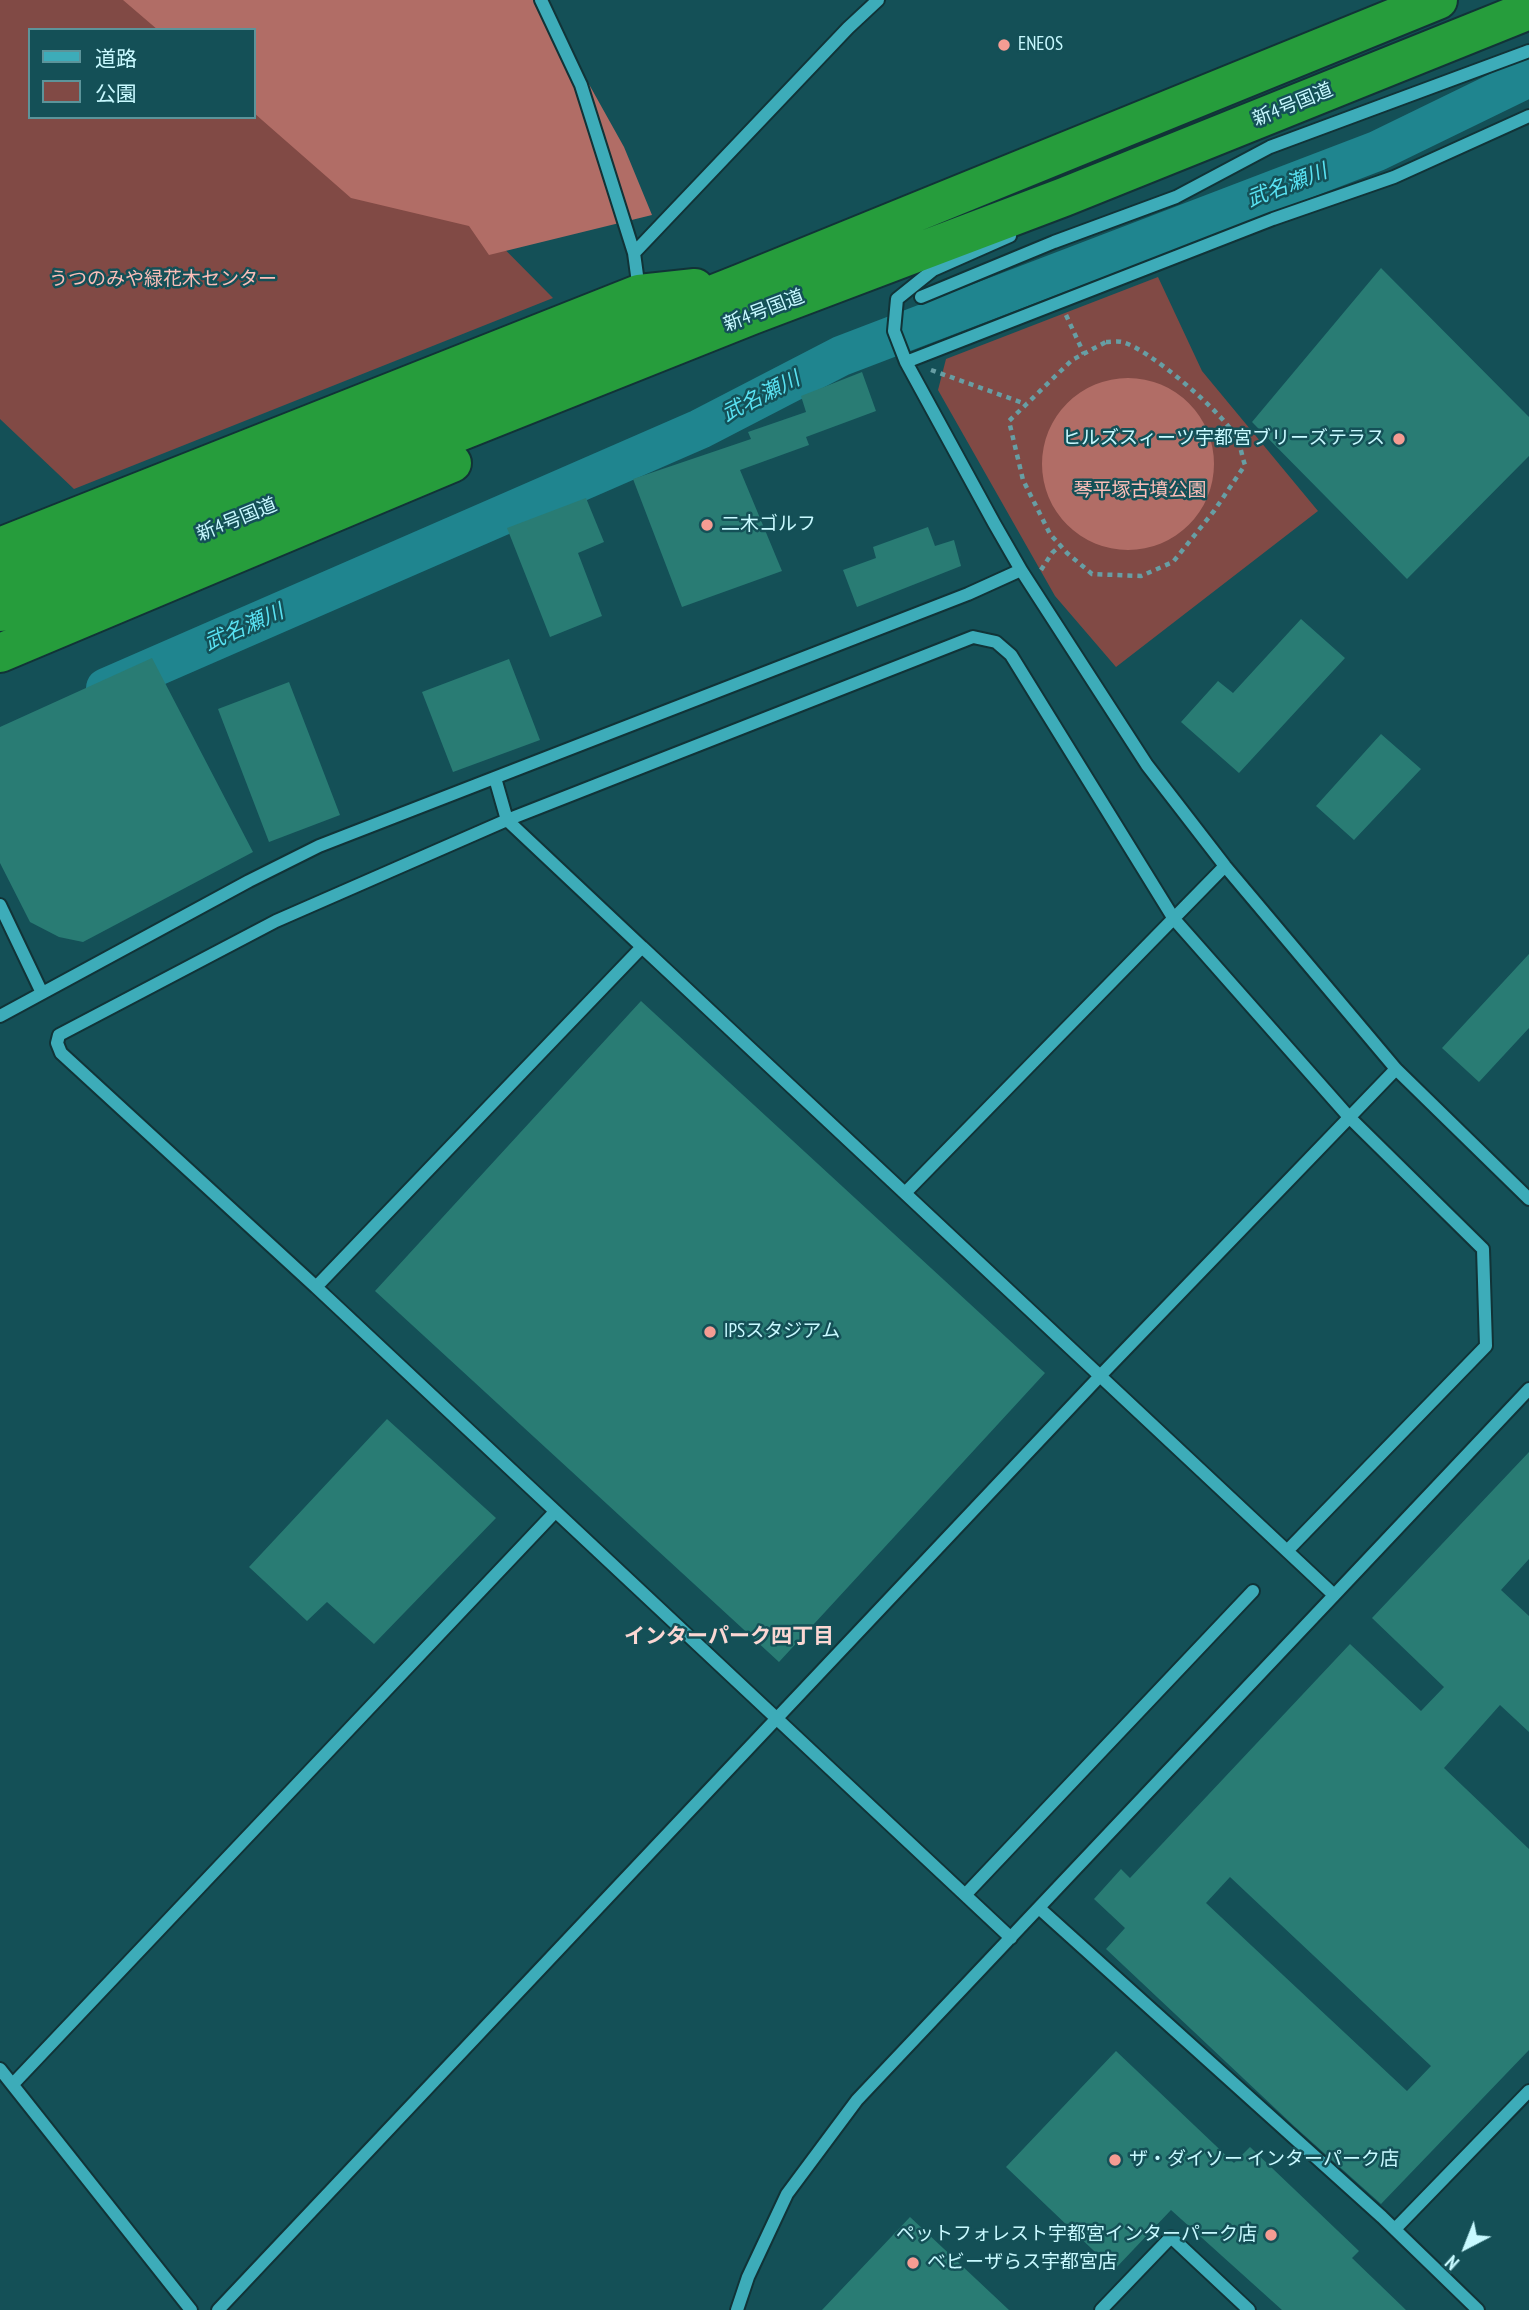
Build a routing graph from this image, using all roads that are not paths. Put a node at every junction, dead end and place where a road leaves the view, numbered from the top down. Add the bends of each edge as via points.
1 (541, 0) edge
2 (878, 0) edge
3 (1438, 0) edge
4 (1529, 10) edge
5 (1529, 51) edge
6 (1529, 116) edge
7 (1064, 197) junction
8 (634, 253) junction
9 (639, 294) junction
10 (921, 297) dead end
11 (747, 299) junction
12 (906, 362) junction
13 (1021, 570) junction
14 (14, 573) edge
15 (0, 612) edge
16 (0, 653) edge
17 (495, 778) junction
18 (507, 820) junction
19 (1225, 866) junction
20 (0, 905) edge
21 (1174, 919) junction
22 (642, 947) junction
23 (42, 993) junction
24 (0, 1016) edge
25 (1396, 1069) junction
26 (1349, 1117) junction
27 (905, 1194) junction
28 (1529, 1199) edge
29 (316, 1287) junction
30 (1100, 1376) junction
31 (1529, 1388) edge
32 (555, 1512) junction
33 (1287, 1551) junction
34 (1253, 1591) dead end
35 (1334, 1595) junction
36 (777, 1719) junction
37 (965, 1895) junction
38 (1039, 1908) junction
39 (1011, 1938) junction
40 (0, 2069) edge
41 (13, 2084) junction
42 (1529, 2091) edge
43 (1395, 2230) junction
44 (191, 2310) edge
45 (218, 2310) edge
46 (737, 2310) edge
47 (1101, 2310) edge
48 (1249, 2310) edge
49 (1478, 2310) edge

1 - 8 street via 581,85
2 - 8 street
3 - 11 highway, 新4号国道
4 - 7 highway, 新4号国道
5 - 10 street via 1270,147 1176,197
6 - 12 street via 1394,177 1273,219
7 - 11 highway, 新4号国道
7 - 12 street via 1006,239 933,270 897,299 894,331
8 - 9 street
9 - 11 highway
9 - 14 highway
11 - 14 highway, 新4号国道 via 140,559
11 - 16 highway via 583,407
12 - 13 street
13 - 17 street
13 - 19 street via 1147,765
14 - 15 highway, 新4号国道
17 - 18 street
17 - 23 street via 319,846
18 - 21 street via 973,637 996,642 1011,655
18 - 22 street
18 - 29 street via 276,921 59,1035 61,1053
19 - 21 street
19 - 25 street
20 - 23 street
21 - 26 street
21 - 27 street
22 - 27 street
22 - 29 street
23 - 24 street
25 - 26 street
25 - 28 street
26 - 30 street
26 - 33 street via 1483,1249 1486,1346
27 - 30 street
29 - 32 street
30 - 33 street
30 - 36 street
31 - 35 street
32 - 36 street
32 - 41 street
33 - 35 street
34 - 37 street
35 - 38 street
36 - 37 street
36 - 45 street
37 - 39 street
38 - 39 street
38 - 43 street
39 - 46 street via 857,2100 788,2194
40 - 41 street
41 - 44 street
42 - 43 street
43 - 49 street
47 - 48 street via 1171,2237

